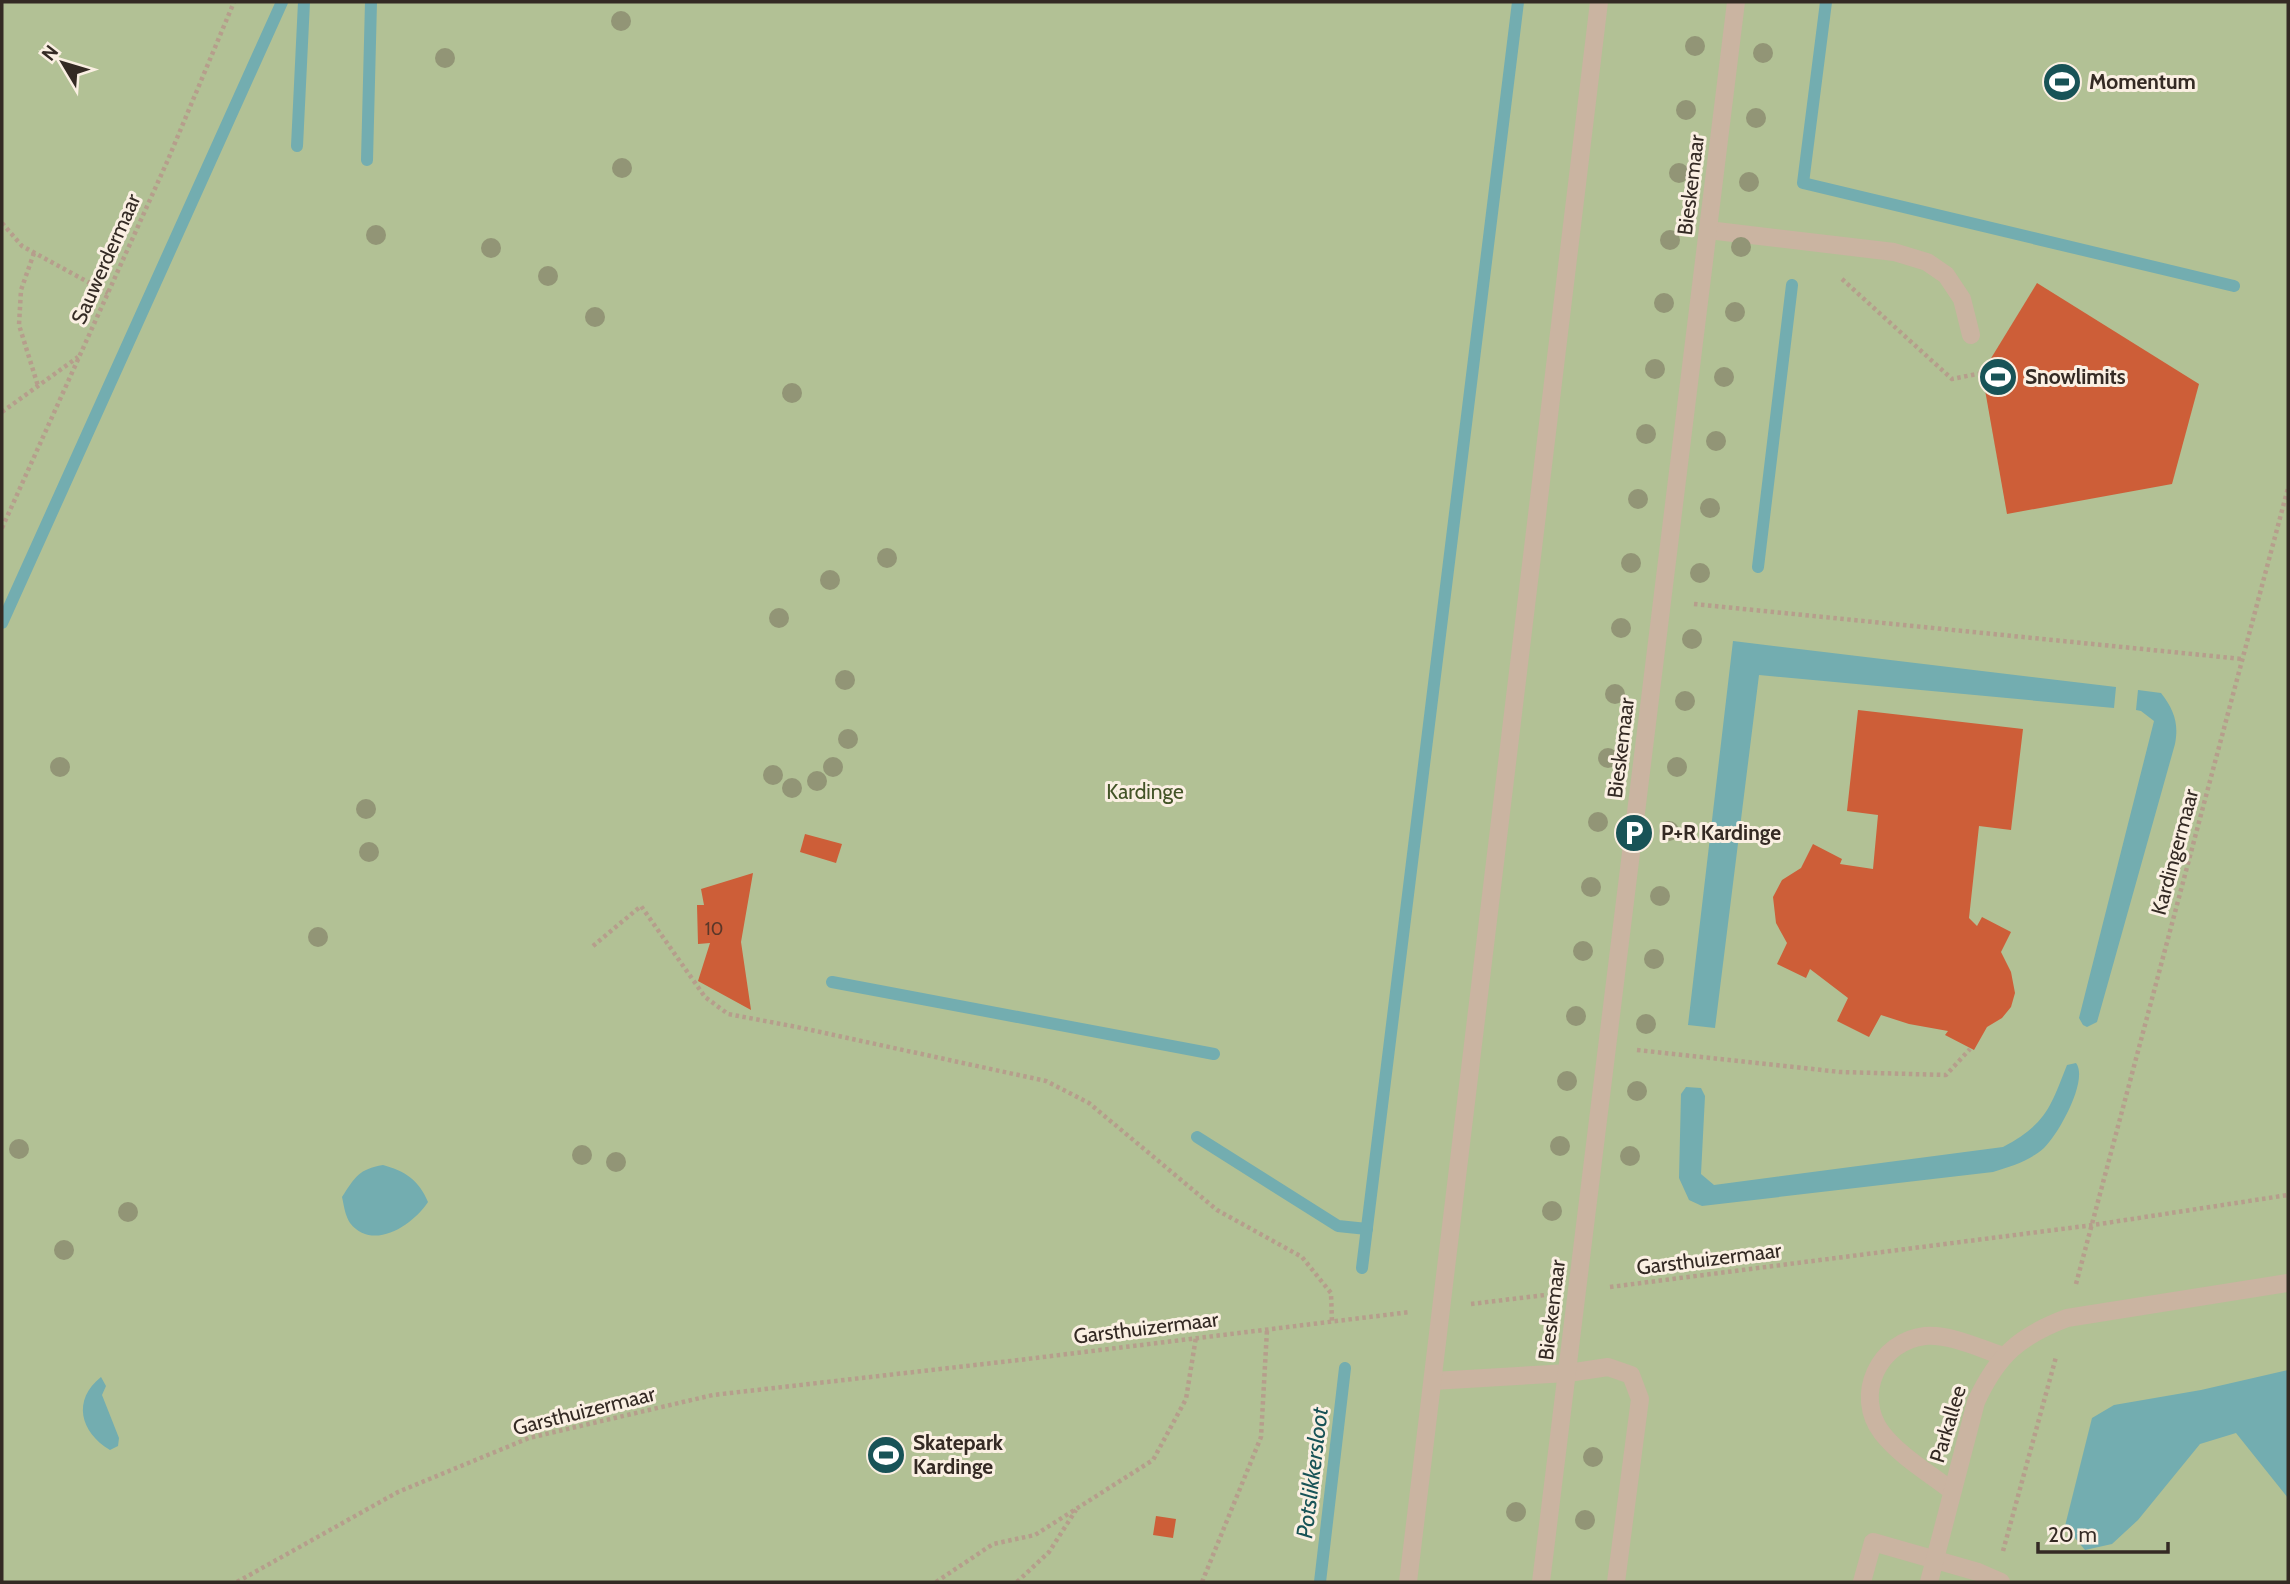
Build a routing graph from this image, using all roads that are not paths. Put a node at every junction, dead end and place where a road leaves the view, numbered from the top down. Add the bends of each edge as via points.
1 (1599, 2) edge
2 (1736, 2) edge
3 (1708, 230) junction
4 (1971, 335) dead end
5 (2288, 1283) edge
6 (2003, 1356) junction
7 (1568, 1373) junction
8 (1433, 1381) junction
9 (1952, 1491) junction
10 (1935, 1559) junction
11 (1998, 1581) edge
12 (1408, 1582) edge
13 (1541, 1582) edge
14 (1616, 1582) edge
15 (1862, 1582) edge
16 (1929, 1582) edge

1 - 8 lane
2 - 3 lane, Bieskemaar
3 - 4 lane via 1894,252 1927,262 1946,275 1962,299
3 - 7 lane, Bieskemaar
5 - 6 lane, Parkallee via 2067,1318 2022,1339
6 - 9 lane, Parkallee via 1976,1402
6 - 9 lane via 1927,1336 1895,1347 1874,1372 1870,1404 1883,1434
7 - 8 lane
7 - 13 lane, Bieskemaar
7 - 14 lane via 1608,1367 1631,1375 1640,1399
8 - 12 lane
9 - 10 lane, Parkallee
10 - 11 lane
10 - 15 lane via 1873,1542
10 - 16 lane, Parkallee

